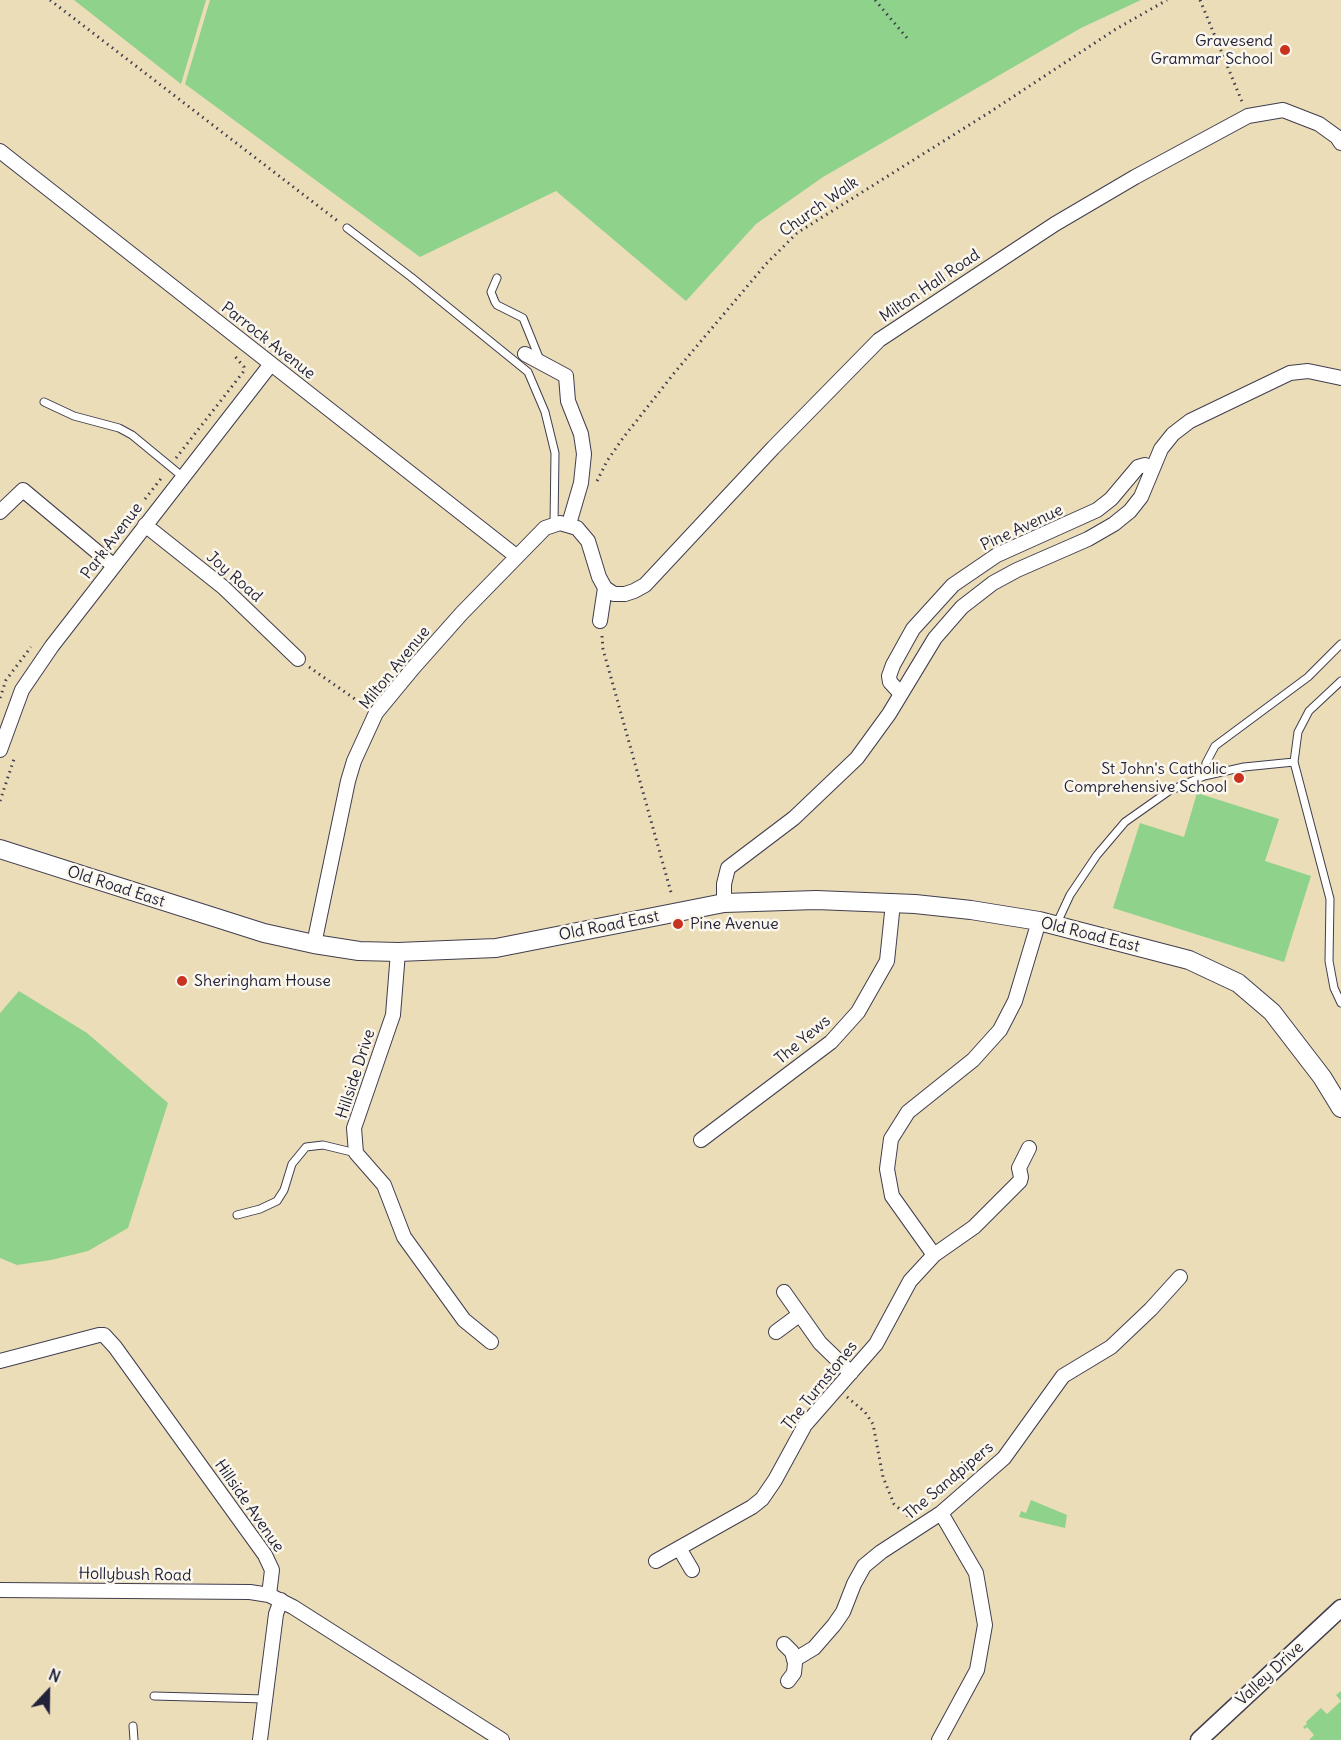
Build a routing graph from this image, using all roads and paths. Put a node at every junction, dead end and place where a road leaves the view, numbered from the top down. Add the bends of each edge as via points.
1 (50, 0) edge
2 (875, 0) edge
3 (1167, 0) edge
4 (1200, 0) edge
5 (907, 38) dead end
6 (1248, 116) junction
7 (1339, 140) edge
8 (0, 151) edge
9 (347, 228) joint
10 (496, 278) dead end
11 (525, 354) dead end
12 (540, 363) junction
13 (271, 364) junction
14 (1341, 378) edge
15 (44, 402) dead end
16 (1152, 468) junction
17 (183, 477) junction
18 (595, 486) dead end
19 (0, 512) edge
20 (561, 524) junction
21 (145, 525) junction
22 (516, 556) junction
23 (114, 566) junction
24 (605, 588) junction
25 (600, 621) joint
26 (1341, 644) edge
27 (298, 659) joint
28 (1341, 681) edge
29 (902, 694) junction
30 (376, 714) junction
31 (0, 750) edge
32 (15, 755) dead end
33 (1294, 762) junction
34 (1204, 776) junction
35 (0, 801) edge
36 (0, 849) edge
37 (724, 903) junction
38 (893, 903) junction
39 (676, 912) junction
40 (1047, 923) junction
41 (314, 944) junction
42 (398, 952) junction
43 (1341, 1003) edge
44 (1341, 1108) edge
45 (701, 1140) dead end
46 (1029, 1148) dead end
47 (356, 1153) junction
48 (237, 1215) dead end
49 (934, 1255) junction
50 (1179, 1277) dead end
51 (784, 1292) dead end
52 (799, 1316) junction
53 (776, 1332) dead end
54 (491, 1342) dead end
55 (0, 1361) edge
56 (851, 1373) junction
57 (834, 1392) junction
58 (941, 1513) junction
59 (920, 1528) junction
60 (679, 1548) junction
61 (656, 1561) dead end
62 (692, 1570) dead end
63 (0, 1590) edge
64 (275, 1598) junction
65 (1341, 1608) edge
66 (784, 1644) dead end
67 (794, 1660) junction
68 (788, 1681) dead end
69 (154, 1696) dead end
70 (265, 1699) junction
71 (132, 1726) dead end
72 (134, 1740) edge
73 (260, 1740) edge
74 (502, 1740) edge
75 (939, 1740) edge
76 (1199, 1740) edge

1 - 9 path
2 - 5 path
3 - 18 path, Church Walk via 797,233 675,372 607,461
4 - 6 path
6 - 7 street, Milton Hall Road via 1283,110 1319,124
6 - 24 street, Milton Hall Road via 1055,224 879,340 645,585 625,594 614,594
8 - 13 street, Parrock Avenue
9 - 20 lane via 528,372 545,412 555,453
10 - 12 lane via 491,292 495,302 524,318
11 - 12 street
12 - 20 street via 572,379 568,401 580,430 584,454 580,491
13 - 17 street, Park Avenue
13 - 22 street, Parrock Avenue
14 - 16 street via 1304,371 1269,381 1183,426 1164,445
15 - 17 lane via 132,435
16 - 29 street via 1138,503 1114,524 1004,577 962,607 935,638
16 - 29 street, Pine Avenue via 1139,466 1111,499 1092,513 997,555 953,585 913,629 893,665 890,682
17 - 21 street, Park Avenue
19 - 23 street via 23,490
20 - 22 street, Milton Avenue via 539,533
20 - 24 street via 576,528 585,537
21 - 23 street, Park Avenue
21 - 27 street, Joy Road via 223,587
22 - 30 street, Milton Avenue
23 - 31 street, Park Avenue via 22,690
24 - 25 street
25 - 39 path via 603,649
26 - 34 lane via 1308,677 1215,746
27 - 30 path
28 - 33 lane via 1309,711 1299,732
29 - 37 street via 872,740 844,772 794,818 728,868
30 - 41 street, Milton Avenue via 348,781
32 - 35 path
33 - 34 lane
33 - 43 lane via 1330,899 1329,961
34 - 40 lane via 1169,791 1125,822
36 - 41 main road, Old Road East via 218,920
37 - 38 main road, Old Road East
37 - 39 main road, Old Road East
38 - 40 main road, Old Road East via 971,910
38 - 45 street, The Yews via 887,961 858,1012 831,1042
39 - 42 main road, Old Road East via 496,948
40 - 44 main road, Old Road East via 1189,960 1238,983 1272,1012
40 - 49 street via 1002,1027 973,1060 908,1112 891,1139 887,1169 892,1196
41 - 42 main road, Old Road East
42 - 47 street, Hillside Drive via 393,1015 354,1128
46 - 49 street, The Turnstones via 1019,1167 1020,1181 974,1227
47 - 48 lane via 324,1145 306,1147 292,1164 277,1200
47 - 54 street via 384,1185 404,1237 464,1320
49 - 56 street, The Turnstones via 908,1283 876,1344
50 - 58 street, The Sandpipers via 1111,1347 1063,1376 1004,1458
51 - 52 street
52 - 53 street
52 - 56 street
55 - 64 street, Hillside Avenue via 105,1336 265,1555
56 - 57 street, The Turnstones
57 - 59 path via 847,1397 871,1420 881,1473 893,1502
57 - 60 street, The Turnstones via 800,1432 762,1499
58 - 59 street, The Sandpipers
58 - 75 street via 976,1573 985,1625 977,1670
59 - 67 street, The Sandpipers via 864,1566 834,1625 814,1648
60 - 61 street, The Turnstones
60 - 62 street
63 - 64 street, Hollybush Road via 250,1592
64 - 70 street, Hillside Avenue
64 - 74 street
65 - 76 street, Valley Drive
66 - 67 street
67 - 68 street via 794,1674
69 - 70 lane
70 - 73 street, Hillside Avenue
71 - 72 lane

